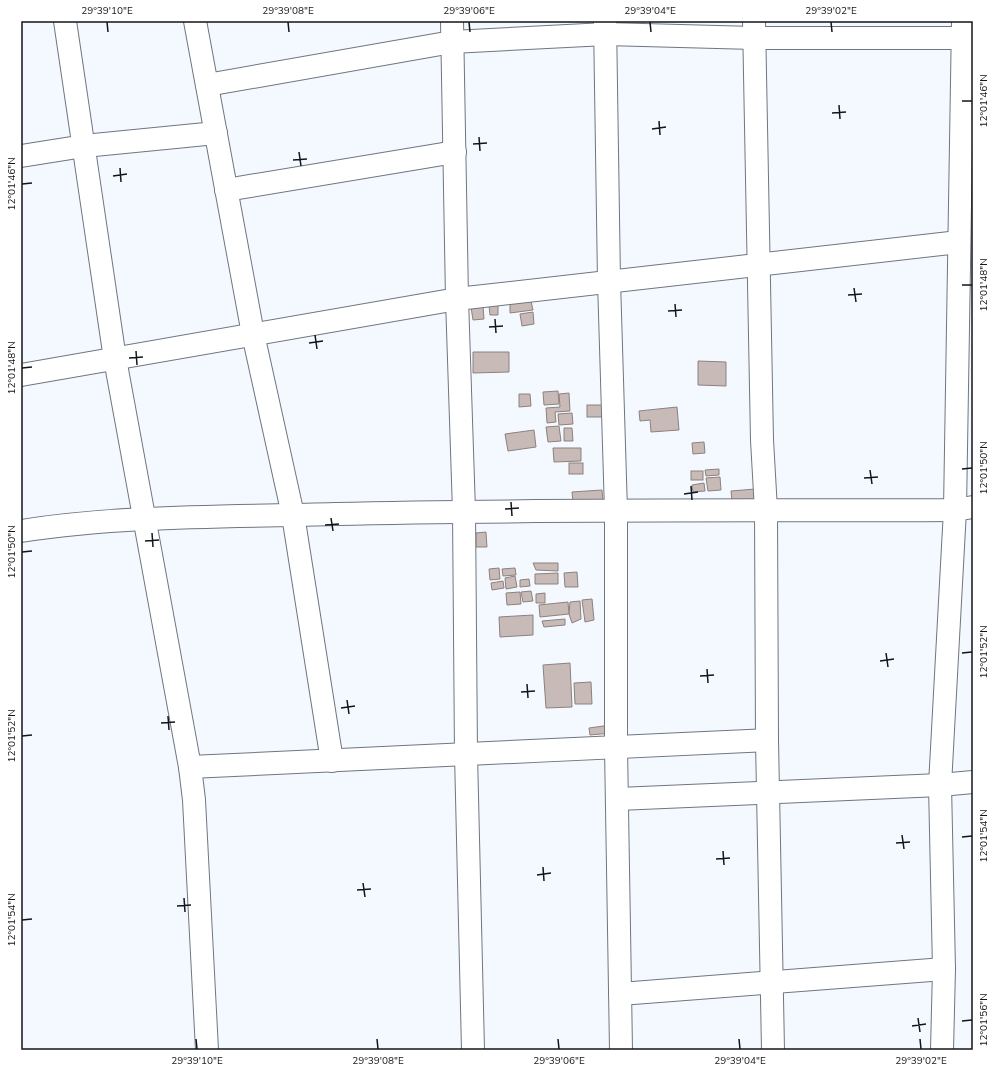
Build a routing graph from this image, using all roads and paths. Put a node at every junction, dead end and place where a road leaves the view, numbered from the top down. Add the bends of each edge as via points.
1 (65, 21) edge
2 (195, 21) edge
3 (606, 28) edge
4 (754, 30) edge
5 (963, 30) edge
6 (452, 31) edge
7 (968, 60) edge
8 (207, 85) junction
9 (216, 133) junction
10 (84, 146) junction
11 (455, 152) junction
12 (21, 156) edge
13 (226, 190) junction
14 (958, 242) junction
15 (758, 264) junction
16 (609, 282) junction
17 (457, 299) junction
18 (254, 334) junction
19 (115, 358) junction
20 (21, 375) edge
21 (964, 509) edge
22 (766, 510) junction
23 (464, 511) junction
24 (616, 511) junction
25 (293, 516) junction
26 (144, 519) junction
27 (21, 531) edge
28 (768, 740) junction
29 (616, 748) junction
30 (466, 754) junction
31 (332, 761) junction
32 (190, 767) junction
33 (973, 782) edge
34 (940, 785) junction
35 (770, 793) junction
36 (618, 799) junction
37 (944, 970) junction
38 (772, 982) junction
39 (620, 994) junction
40 (207, 1050) edge
41 (473, 1050) edge
42 (621, 1050) edge
43 (773, 1050) edge
44 (942, 1050) edge

1 - 10 street
2 - 8 street
3 - 4 street
3 - 6 street
3 - 16 street
4 - 5 street
4 - 15 street
5 - 7 street
6 - 8 street
6 - 11 street
7 - 14 street
8 - 9 street
9 - 10 street
9 - 13 street
10 - 12 street
10 - 19 street
11 - 13 street
11 - 17 street
13 - 18 street
14 - 15 street
14 - 21 street
15 - 16 street
15 - 22 street
16 - 17 street
16 - 24 street
17 - 18 street
17 - 23 street
18 - 19 street
18 - 25 street
19 - 20 street
19 - 26 street
21 - 22 street
21 - 34 street
22 - 24 street
22 - 28 street
23 - 24 street
23 - 25 street
23 - 30 street
24 - 29 street
25 - 26 street
25 - 31 street
26 - 27 street via 72,523
26 - 32 street
28 - 29 street
28 - 35 street
29 - 30 street
29 - 36 street
30 - 31 street
30 - 41 street
31 - 32 street
32 - 40 street via 194,800
33 - 34 street
34 - 35 street
34 - 37 street
35 - 36 street
35 - 38 street
36 - 39 street
37 - 38 street
37 - 44 street
38 - 39 street
38 - 43 street
39 - 42 street

